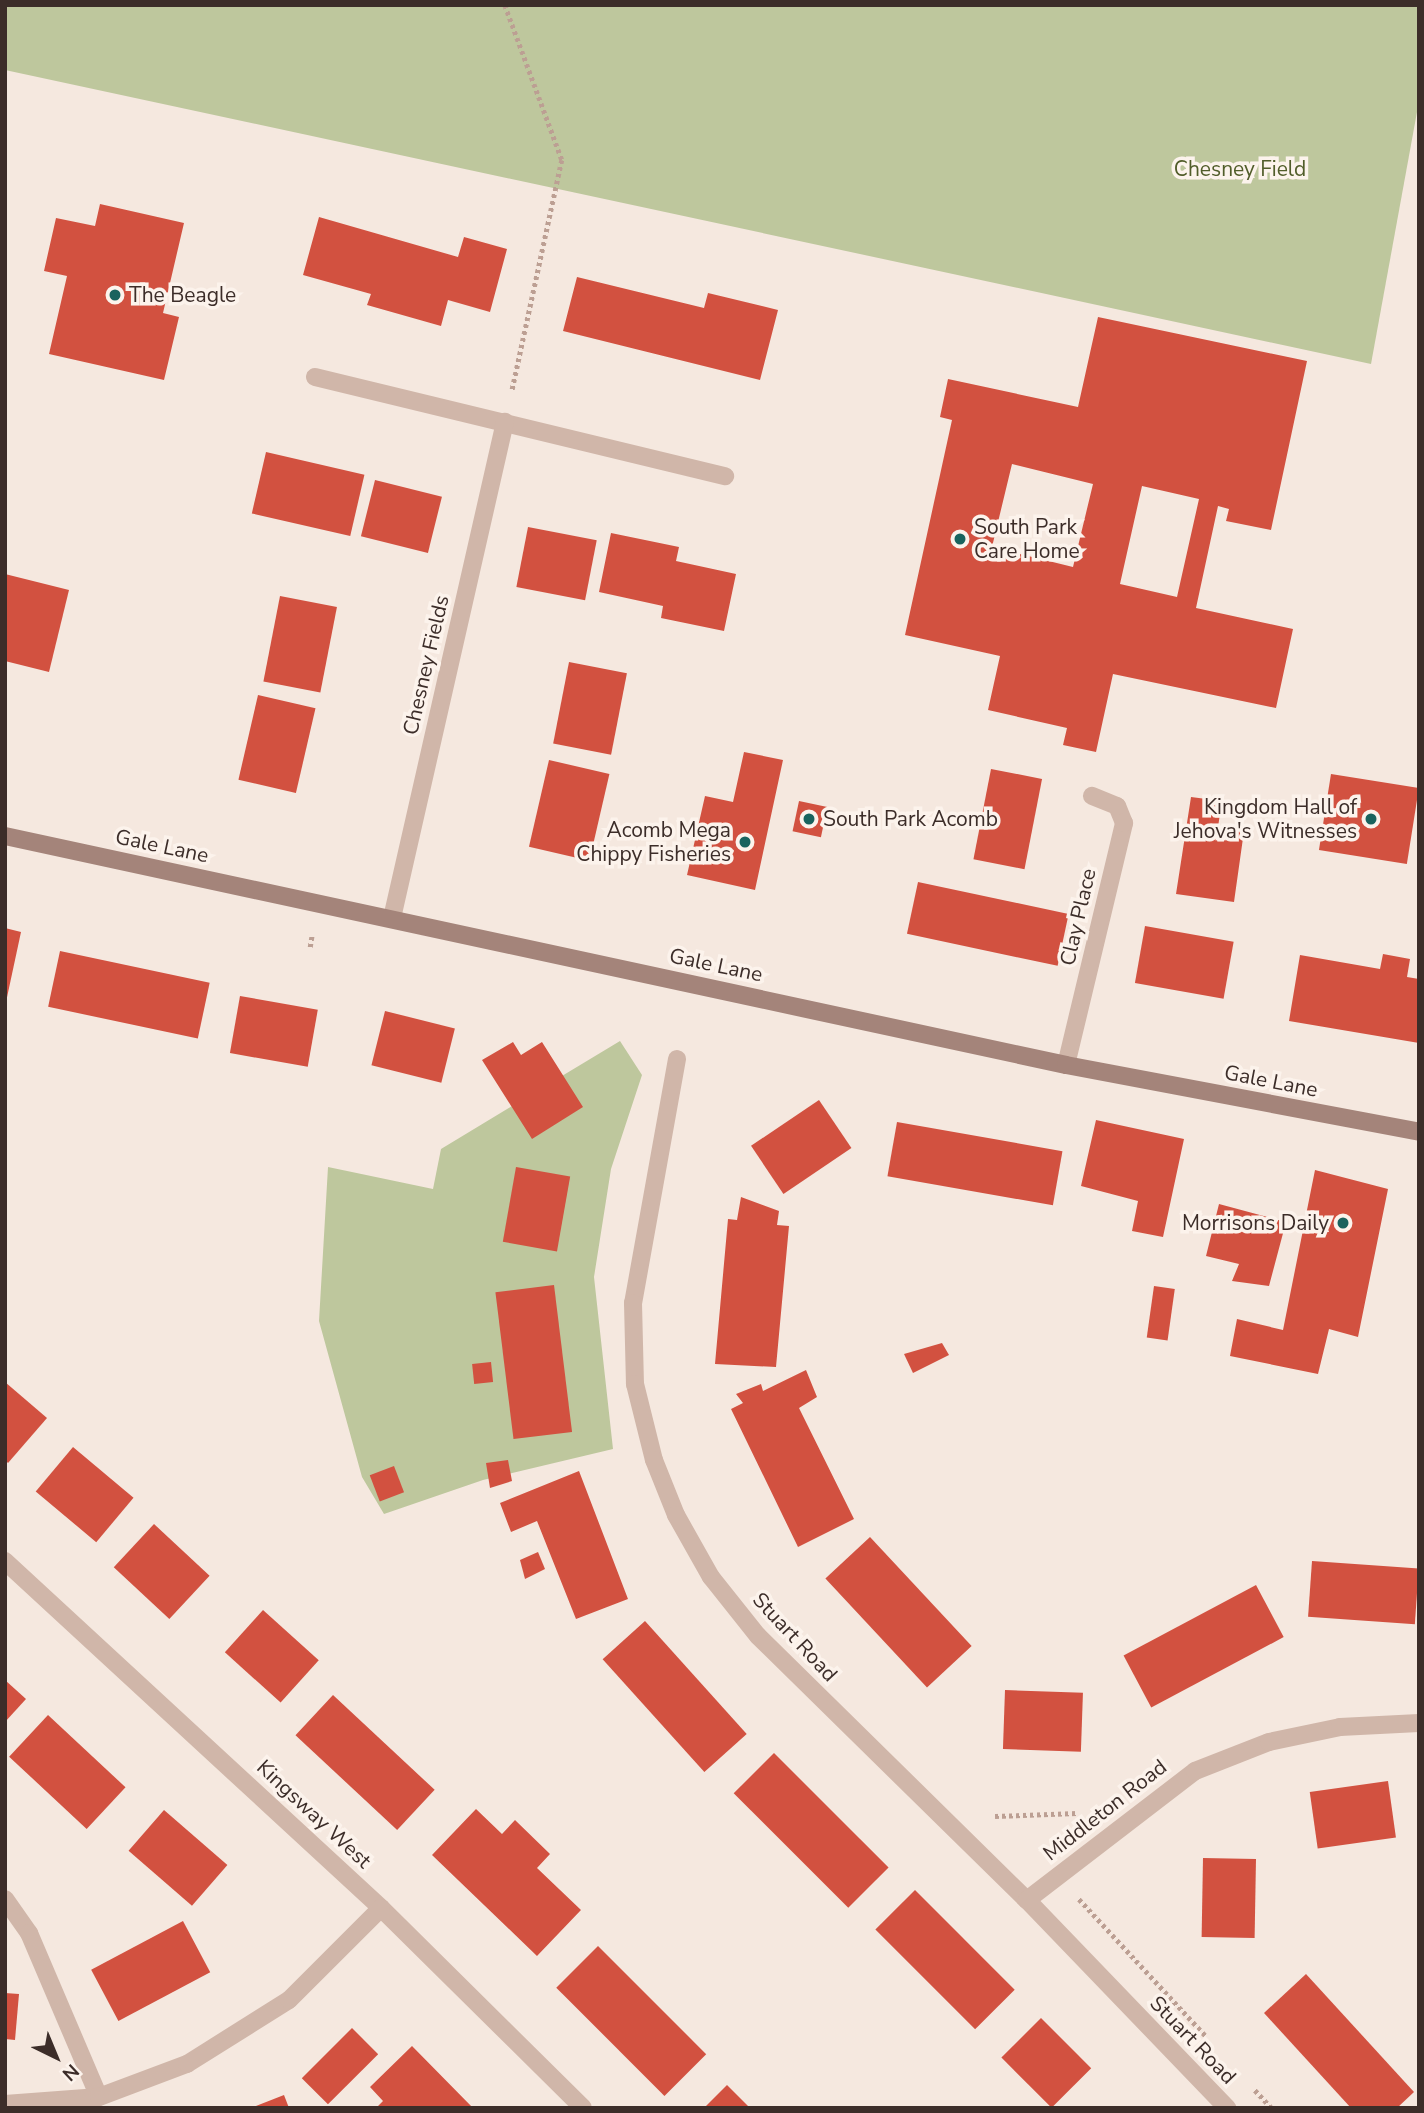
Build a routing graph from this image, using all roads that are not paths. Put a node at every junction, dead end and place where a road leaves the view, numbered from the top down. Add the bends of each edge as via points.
1 (315, 377) dead end
2 (505, 422) junction
3 (725, 476) dead end
4 (1092, 796) dead end
5 (5, 836) edge
6 (392, 918) junction
7 (677, 1059) dead end
8 (1066, 1065) junction
9 (1419, 1132) edge
10 (5, 1561) edge
11 (1419, 1723) edge
12 (5, 1899) edge
13 (1027, 1900) junction
14 (381, 1908) junction
15 (99, 2097) junction
16 (9, 2105) edge
17 (583, 2108) edge
18 (1227, 2108) edge

1 - 2 street
2 - 3 street
2 - 6 street, Chesney Fields
4 - 8 street, Clay Place via 1117,806 1124,823
5 - 6 street, Gale Lane
6 - 8 street, Gale Lane
7 - 13 street, Stuart Road via 633,1303 635,1384 654,1460 676,1515 711,1577 758,1636
8 - 9 street, Gale Lane
10 - 14 street, Kingsway West
11 - 13 street, Middleton Road via 1340,1727 1281,1740 1195,1771
12 - 15 street via 29,1933
13 - 18 street, Stuart Road
14 - 15 street via 289,2000 245,2031 187,2064
14 - 17 street, Kingsway West
15 - 16 street

